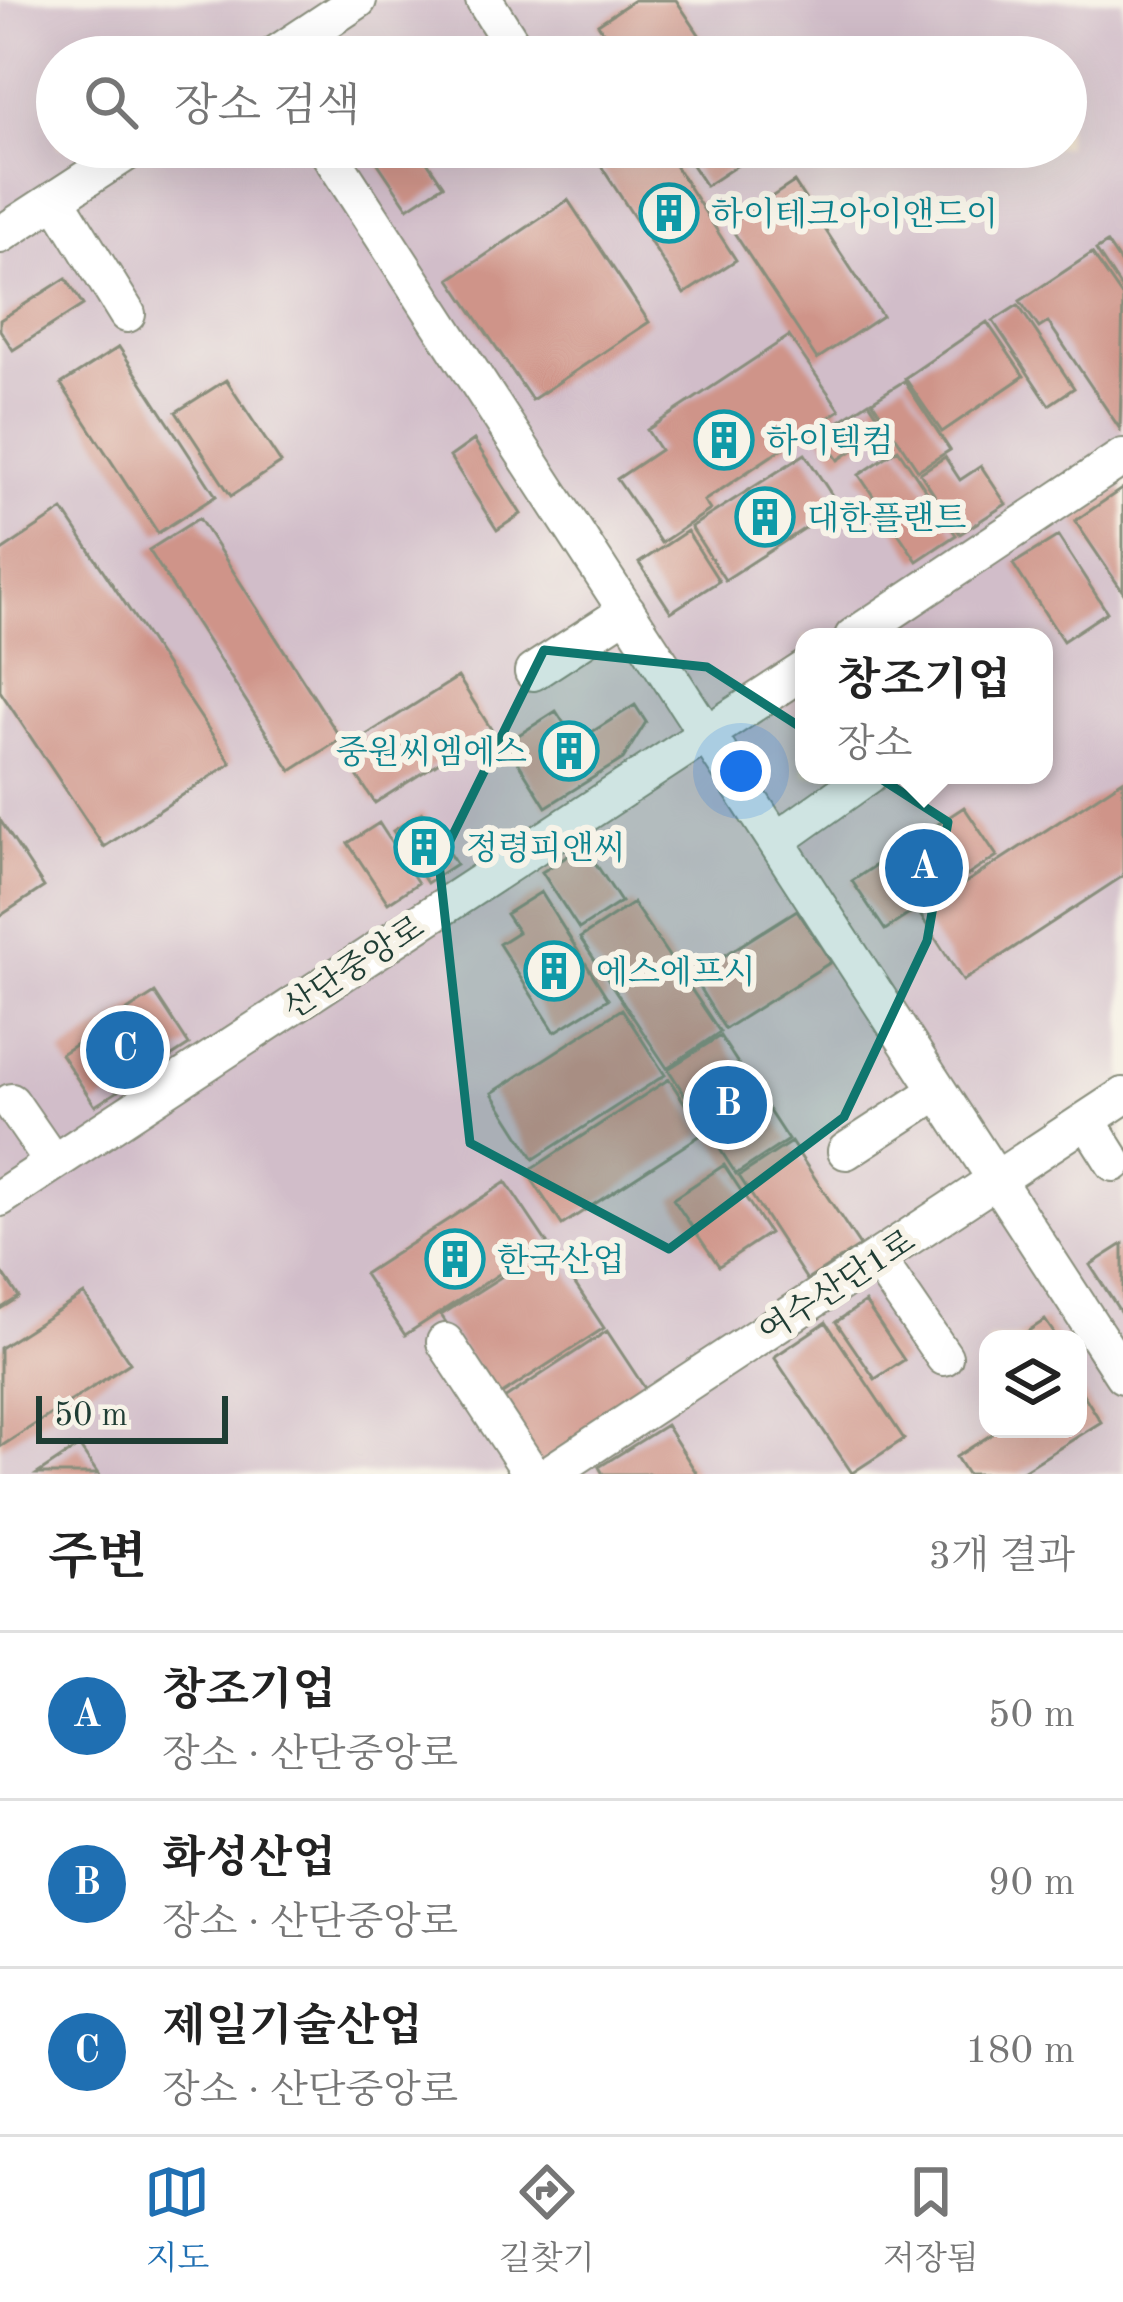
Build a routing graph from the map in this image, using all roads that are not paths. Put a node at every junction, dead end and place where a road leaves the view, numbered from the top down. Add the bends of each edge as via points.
1 (358, 0) edge
2 (484, 0) edge
3 (304, 36) edge
4 (507, 36) edge
5 (103, 168) edge
6 (339, 168) edge
7 (56, 199) junction
8 (0, 236) edge
9 (127, 314) dead end
10 (1123, 457) edge
11 (627, 611) junction
12 (866, 628) edge
13 (533, 672) dead end
14 (795, 676) edge
15 (707, 735) junction
16 (856, 784) edge
17 (776, 841) junction
18 (938, 1091) junction
19 (1123, 1096) edge
20 (11, 1102) dead end
21 (1087, 1120) junction
22 (846, 1151) dead end
23 (53, 1163) junction
24 (1114, 1163) dead end
25 (996, 1180) junction
26 (0, 1198) edge
27 (877, 1259) junction
28 (445, 1342) dead end
29 (944, 1358) dead end
30 (1123, 1375) edge
31 (532, 1474) edge
32 (549, 1474) edge

1 - 3 street
2 - 4 street
5 - 7 street
6 - 11 street
7 - 8 street
7 - 9 street
10 - 12 street
11 - 13 street
11 - 15 street
14 - 15 street, 산단중앙로
15 - 17 street
15 - 23 street, 산단중앙로
16 - 17 street
17 - 18 street
18 - 22 street
18 - 25 street
19 - 21 street, 여수산단1로
20 - 23 street
21 - 24 street
21 - 25 street, 여수산단1로
23 - 26 street, 산단중앙로
25 - 27 street, 여수산단1로
25 - 30 street
27 - 29 street
27 - 32 street, 여수산단1로
28 - 31 street

